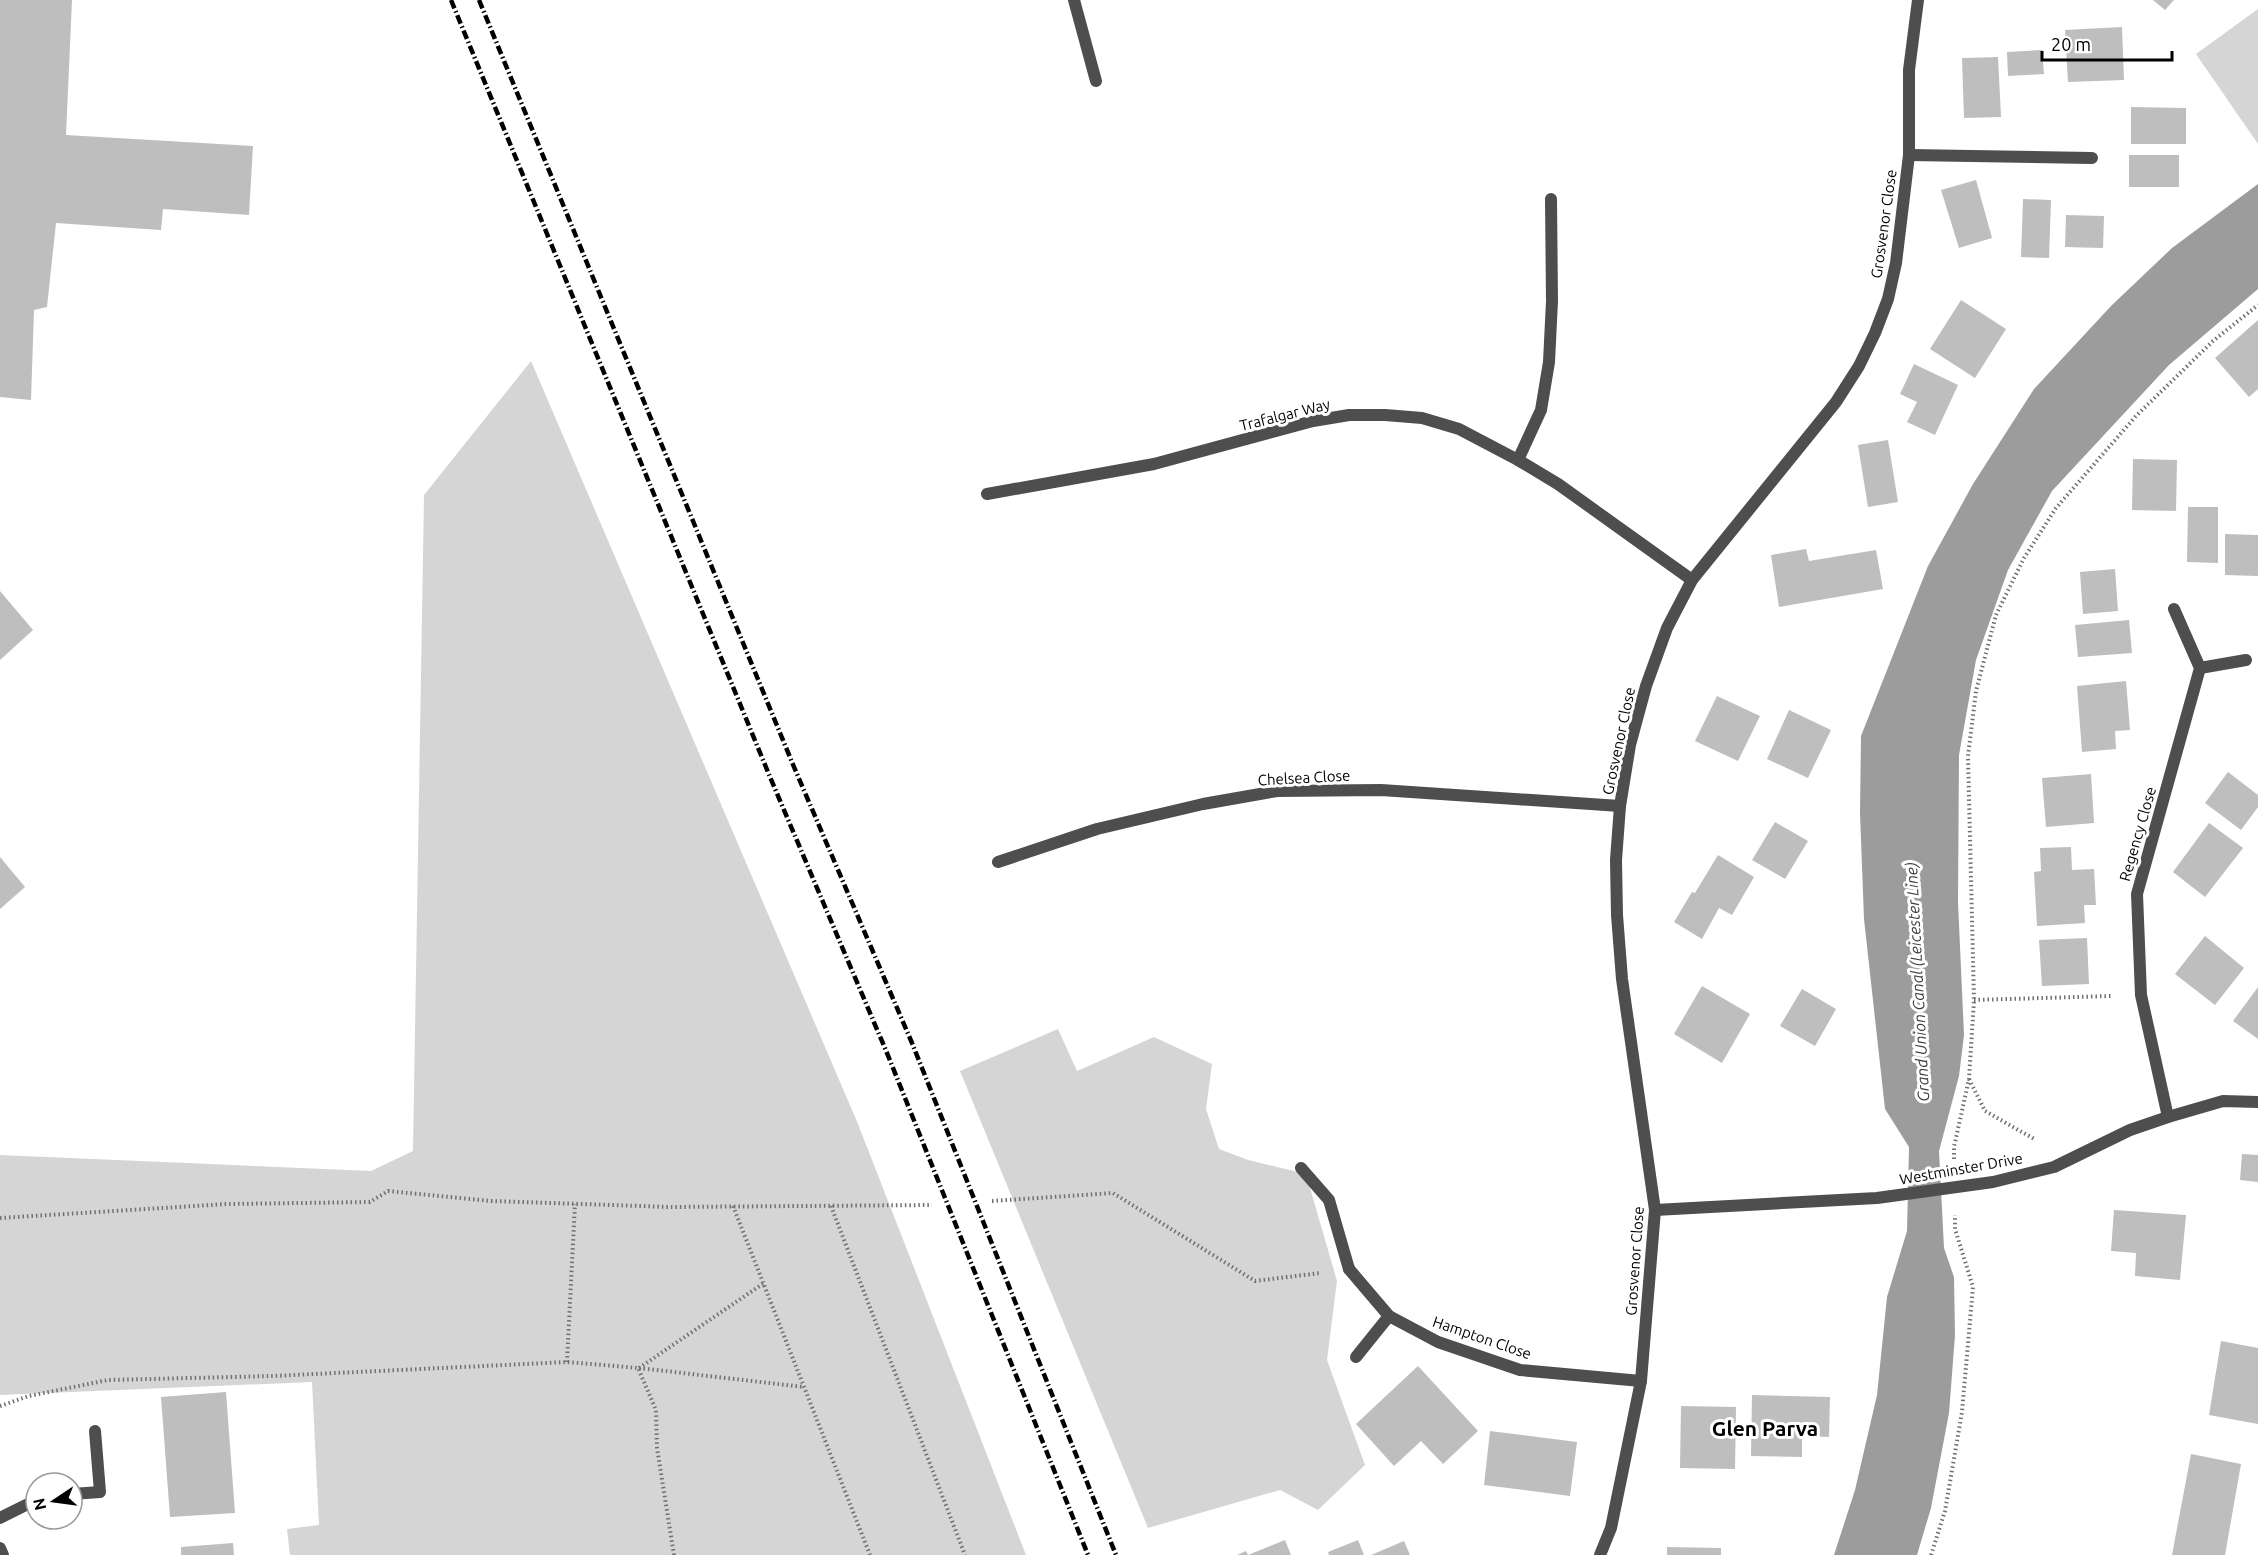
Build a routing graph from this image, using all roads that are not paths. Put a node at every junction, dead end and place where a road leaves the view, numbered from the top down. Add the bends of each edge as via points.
1 (1074, 0) edge
2 (1918, 0) edge
3 (1096, 81) dead end
4 (1909, 155) junction
5 (2092, 158) dead end
6 (1551, 199) dead end
7 (1518, 460) junction
8 (987, 494) dead end
9 (1692, 580) junction
10 (2174, 609) dead end
11 (2246, 660) dead end
12 (2200, 668) junction
13 (1620, 806) junction
14 (998, 862) dead end
15 (2258, 1102) edge
16 (2168, 1117) junction
17 (1301, 1168) dead end
18 (1655, 1210) junction
19 (1389, 1316) junction
20 (1356, 1357) dead end
21 (1641, 1381) junction
22 (95, 1431) dead end
23 (84, 1493) edge
24 (24, 1506) edge
25 (0, 1518) edge
26 (0, 1548) edge
27 (3, 1555) edge
28 (1600, 1555) edge

1 - 3 street
2 - 4 street, Grosvenor Close via 1909,70
4 - 5 street
4 - 9 street, Grosvenor Close via 1896,263 1878,325 1859,366 1836,402
6 - 7 street via 1549,362 1541,410
7 - 8 street, Trafalgar Way via 1459,429 1422,418 1348,415 1154,464
7 - 9 street, Trafalgar Way
9 - 13 street, Grosvenor Close via 1667,628 1646,686 1630,745
10 - 12 street
11 - 12 street
12 - 16 street, Regency Close via 2137,894 2141,995
13 - 14 street, Chelsea Close via 1381,790 1276,791 1098,829
13 - 18 street, Grosvenor Close via 1616,860 1622,979
15 - 16 street, Westminster Drive via 2223,1101
16 - 18 street, Westminster Drive via 2130,1130 2054,1167 1993,1182 1877,1198
17 - 19 street, Hampton Close via 1329,1200 1349,1269
18 - 21 street, Grosvenor Close
19 - 20 street
19 - 21 street, Hampton Close via 1438,1342 1520,1370
21 - 28 street, Grosvenor Close via 1611,1528
22 - 23 street via 100,1492
24 - 25 street
26 - 27 street

